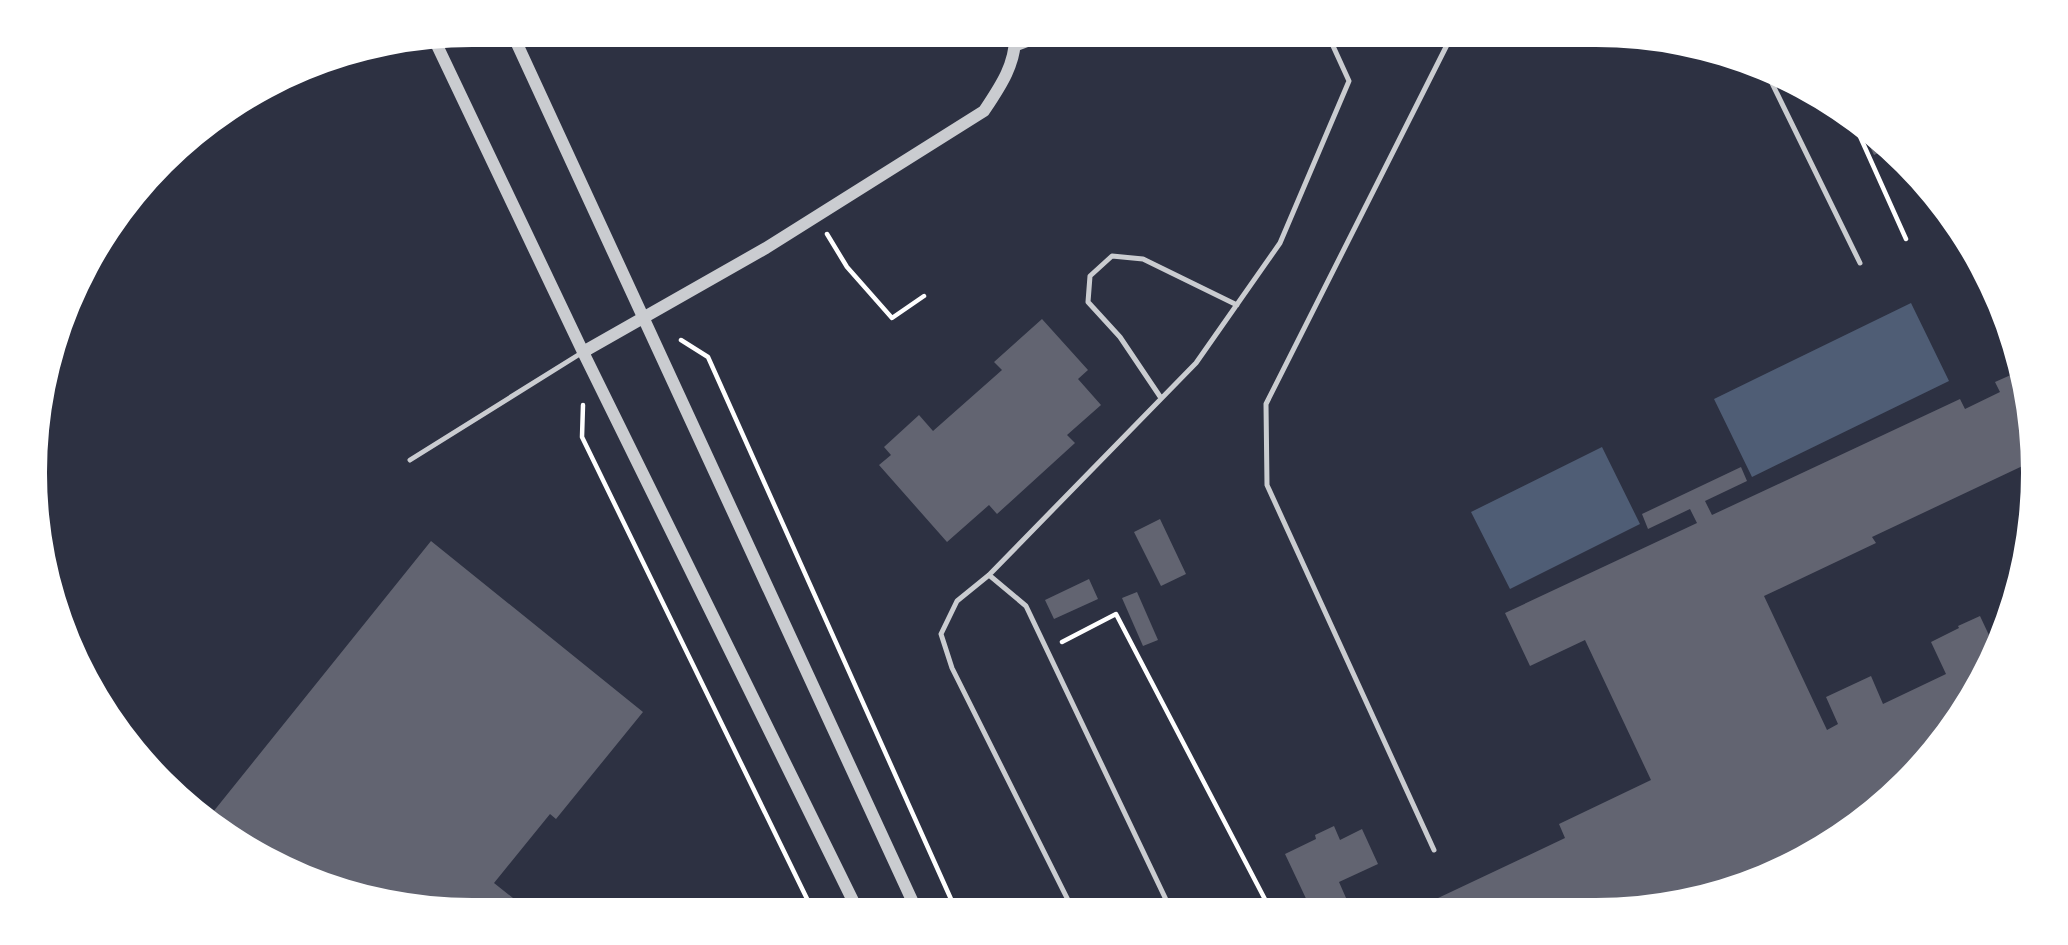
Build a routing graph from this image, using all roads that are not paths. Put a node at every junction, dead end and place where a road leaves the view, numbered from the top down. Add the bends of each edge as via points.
1 (519, 47) edge
2 (1021, 47) edge
3 (1333, 47) edge
4 (1446, 47) edge
5 (439, 49) edge
6 (1016, 49) joint
7 (1774, 87) edge
8 (1860, 263) dead end
9 (1237, 305) junction
10 (645, 318) junction
11 (583, 352) junction
12 (1161, 398) junction
13 (410, 460) dead end
14 (989, 575) junction
15 (1434, 850) dead end
16 (852, 898) edge
17 (911, 898) edge
18 (1067, 898) edge
19 (1165, 898) edge

1 - 10 street
2 - 6 lane
3 - 9 lane via 1349,81 1280,243
4 - 15 lane via 1266,404 1267,485
5 - 11 street
6 - 10 street via 1005,80 984,111
7 - 8 lane
9 - 12 lane via 1196,362
9 - 12 lane via 1143,259 1112,256 1090,276 1088,302 1120,337
10 - 11 street
10 - 17 street
11 - 13 lane
11 - 16 street
12 - 14 lane
14 - 18 lane via 957,601 941,634 952,668
14 - 19 lane via 1026,606

